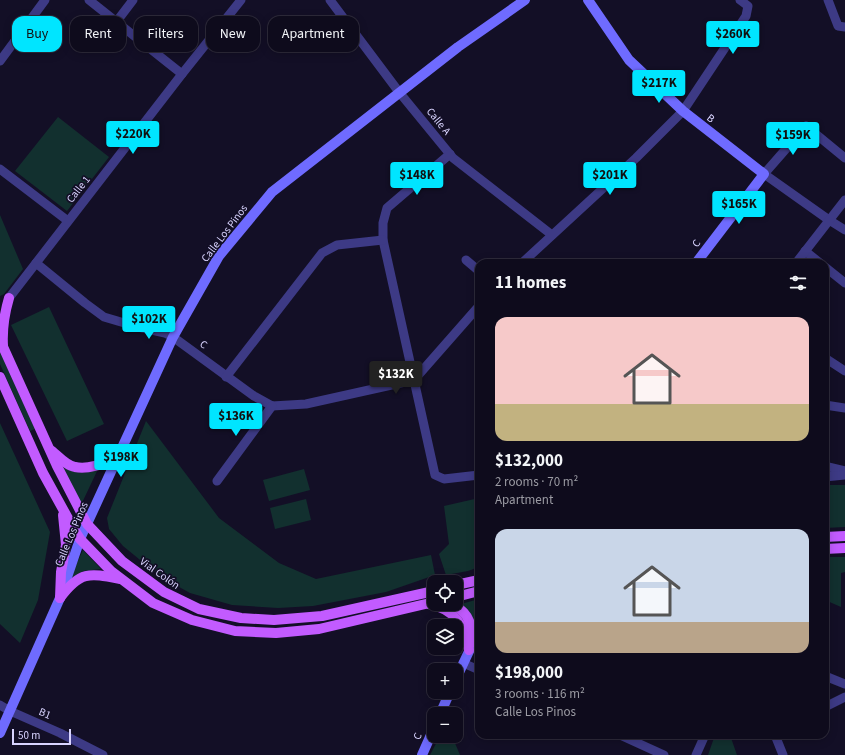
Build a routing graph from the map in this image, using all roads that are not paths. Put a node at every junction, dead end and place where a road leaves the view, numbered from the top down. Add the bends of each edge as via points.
1 (45, 0) edge
2 (89, 0) edge
3 (132, 0) edge
4 (242, 0) edge
5 (330, 0) edge
6 (525, 0) edge
7 (588, 0) edge
8 (740, 0) edge
9 (828, 0) edge
10 (110, 16) edge
11 (121, 16) edge
12 (845, 27) edge
13 (126, 28) edge
14 (0, 61) edge
15 (182, 74) junction
16 (399, 92) junction
17 (683, 111) junction
18 (450, 154) junction
19 (845, 158) edge
20 (0, 169) edge
21 (764, 174) junction
22 (845, 200) edge
23 (829, 220) junction
24 (68, 221) junction
25 (845, 230) edge
26 (552, 235) junction
27 (383, 240) junction
28 (805, 252) junction
29 (526, 259) edge
30 (699, 259) edge
31 (799, 259) edge
32 (815, 259) edge
33 (466, 260) dead end
34 (36, 263) junction
35 (475, 267) edge
36 (829, 270) edge
37 (845, 283) edge
38 (4, 300) edge
39 (475, 311) edge
40 (173, 337) junction
41 (1, 343) edge
42 (829, 361) edge
43 (845, 371) edge
44 (0, 377) edge
45 (226, 377) junction
46 (414, 380) junction
47 (272, 406) junction
48 (829, 406) edge
49 (845, 408) edge
50 (49, 448) junction
51 (118, 458) junction
52 (829, 467) edge
53 (845, 471) edge
54 (475, 475) edge
55 (845, 475) edge
56 (829, 477) edge
57 (217, 481) dead end
58 (62, 509) junction
59 (88, 524) junction
60 (845, 536) edge
61 (829, 537) edge
62 (80, 538) junction
63 (845, 548) edge
64 (829, 549) edge
65 (475, 579) edge
66 (123, 580) junction
67 (463, 583) edge
68 (475, 592) edge
69 (427, 593) edge
70 (463, 595) edge
71 (60, 598) junction
72 (427, 604) edge
73 (448, 611) edge
74 (461, 611) edge
75 (475, 638) edge
76 (469, 650) junction
77 (463, 663) joint
78 (475, 668) edge
79 (829, 678) edge
80 (845, 684) edge
81 (845, 697) edge
82 (0, 705) edge
83 (829, 705) edge
84 (10, 711) junction
85 (0, 733) edge
86 (629, 739) edge
87 (703, 739) edge
88 (777, 739) edge
89 (427, 742) edge
90 (421, 754) edge
91 (103, 755) edge
92 (664, 755) edge
93 (696, 755) edge
94 (783, 755) edge

1 - 14 street
2 - 10 street
3 - 11 street
4 - 15 street, Calle 1
5 - 16 street, Calle A
6 - 16 street, Calle Los Pinos
7 - 17 street, B via 629,60
8 - 17 street via 748,6 746,16
9 - 12 street via 838,26
13 - 15 street
15 - 24 street, Calle 1
16 - 18 street, Calle A
16 - 40 street, Calle Los Pinos via 272,192 219,256
17 - 21 street, B
17 - 26 street
18 - 26 street, Calle A
18 - 27 street via 387,208 383,223
19 - 21 street, C via 806,126
20 - 24 street
21 - 23 street, B
21 - 30 street, C
22 - 23 street
23 - 25 street, B
23 - 28 street
24 - 34 street, Calle 1
26 - 29 street
27 - 45 street via 337,245 322,253
27 - 46 street
28 - 31 street
28 - 32 street
33 - 35 street
34 - 38 street, Calle 1
34 - 40 street, C via 104,317
36 - 37 street
38 - 41 main road
39 - 46 street
40 - 45 street, C
40 - 51 street, Calle Los Pinos
41 - 50 main road, Vial Colón
42 - 43 street
44 - 58 main road
45 - 47 street, C
46 - 47 street via 306,404
46 - 54 street via 435,475 444,479
47 - 57 street
48 - 49 street
50 - 51 main road via 75,467 93,467
50 - 59 main road, Vial Colón
51 - 59 street, Calle Los Pinos
52 - 53 street
55 - 56 street
58 - 62 main road
58 - 71 main road via 66,545
59 - 62 street, Calle Los Pinos
59 - 69 main road, Vial Colón via 122,561 164,592 199,609 241,618 274,620 322,616
60 - 61 main road
62 - 66 main road
62 - 71 street, Calle Los Pinos
63 - 64 main road
65 - 67 main road
66 - 71 main road via 99,575 84,576 70,584
66 - 72 main road via 154,603 192,620 235,631 276,633 318,629
68 - 70 main road
71 - 84 street, Calle Los Pinos
73 - 76 main road via 453,614 465,632
74 - 76 main road via 468,617 472,629
75 - 76 street
76 - 77 street
77 - 78 street
79 - 80 street
81 - 83 street
82 - 84 street, B1
84 - 85 street, Calle Los Pinos
84 - 91 street, B1
86 - 92 street
87 - 93 street
88 - 94 street
89 - 90 street, C

